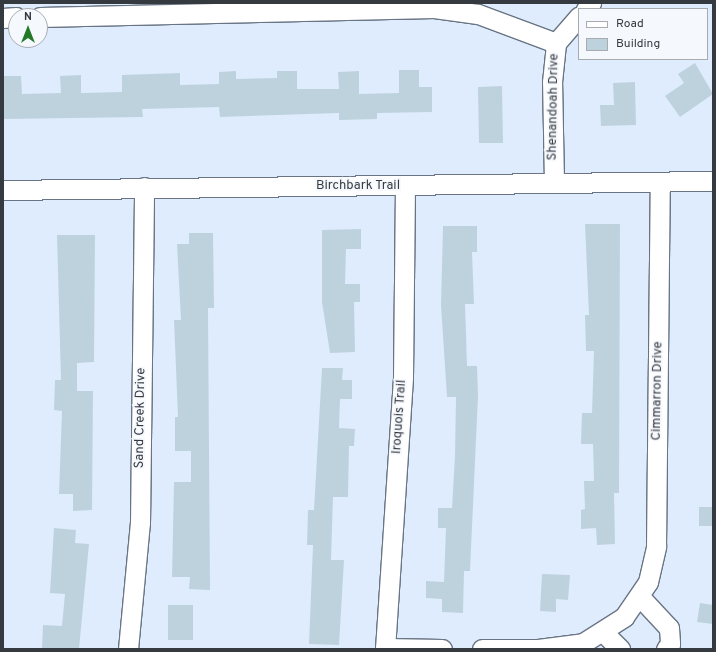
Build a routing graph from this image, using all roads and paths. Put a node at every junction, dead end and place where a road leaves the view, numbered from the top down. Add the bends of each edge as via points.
1 (48, 17) edge
2 (578, 18) edge
3 (556, 43) junction
4 (713, 181) edge
5 (660, 182) junction
6 (554, 183) junction
7 (405, 185) junction
8 (144, 187) junction
9 (3, 190) edge
10 (641, 598) junction
11 (604, 633) junction
12 (128, 649) edge
13 (385, 649) edge
14 (442, 649) edge
15 (482, 649) edge
16 (620, 649) edge
17 (666, 649) edge

1 - 3 street via 434,8 478,14
2 - 3 street, Shenandoah Drive
3 - 6 street, Shenandoah Drive via 552,82
4 - 5 street, Birchbark Trail
5 - 6 street, Birchbark Trail
5 - 10 street, Cimmarron Drive via 656,546
6 - 7 street, Birchbark Trail
7 - 8 street, Birchbark Trail
7 - 13 street, Iroquois Trail via 403,377
8 - 9 street, Birchbark Trail
8 - 12 street, Sand Creek Drive via 140,523
10 - 11 street
10 - 17 street via 669,628 670,644
11 - 15 street via 559,647
11 - 16 street
13 - 14 street

